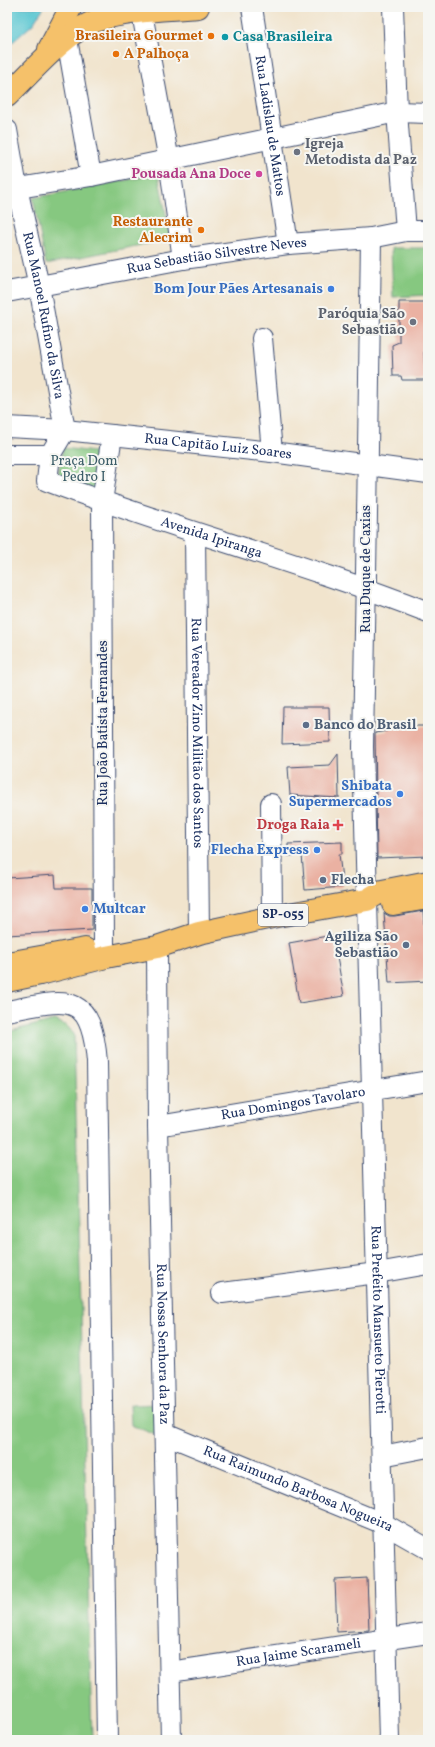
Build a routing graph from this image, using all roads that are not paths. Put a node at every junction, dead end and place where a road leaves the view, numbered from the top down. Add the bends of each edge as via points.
1 (198, 7) edge
2 (252, 7) edge
3 (393, 7) edge
4 (142, 12) junction
5 (103, 13) edge
6 (67, 23) edge
7 (7, 96) edge
8 (398, 112) junction
9 (428, 113) edge
10 (7, 130) edge
11 (272, 138) junction
12 (169, 161) junction
13 (91, 176) junction
14 (12, 189) edge
15 (406, 231) junction
16 (428, 231) edge
17 (371, 238) junction
18 (288, 244) junction
19 (183, 260) junction
20 (39, 286) junction
21 (7, 292) edge
22 (262, 338) dead end
23 (7, 427) edge
24 (65, 430) junction
25 (112, 435) junction
26 (272, 452) junction
27 (7, 455) edge
28 (50, 455) junction
29 (367, 464) junction
30 (428, 473) edge
31 (102, 502) junction
32 (195, 533) junction
33 (367, 588) junction
34 (428, 612) edge
35 (271, 804) dead end
36 (428, 882) edge
37 (428, 898) edge
38 (367, 900) junction
39 (272, 917) junction
40 (199, 932) junction
41 (104, 945) junction
42 (157, 947) junction
43 (7, 963) edge
44 (7, 981) edge
45 (7, 1011) edge
46 (428, 1081) edge
47 (373, 1091) junction
48 (158, 1126) junction
49 (428, 1264) edge
50 (376, 1274) junction
51 (222, 1293) dead end
52 (165, 1434) junction
53 (428, 1447) edge
54 (382, 1456) junction
55 (384, 1524) junction
56 (428, 1549) edge
57 (428, 1633) edge
58 (386, 1639) junction
59 (170, 1672) junction
60 (107, 1740) edge
61 (171, 1740) edge
62 (389, 1740) edge

1 - 4 main road
2 - 11 street, Rua Ladislau de Mattos
3 - 8 street
4 - 5 main road
4 - 12 street
5 - 6 main road
6 - 7 main road via 43,60
6 - 13 street
8 - 9 street
8 - 11 street
8 - 15 street
10 - 14 street, Rua Manoel Rufino da Silva
11 - 12 street
11 - 18 street, Rua Ladislau de Mattos
12 - 13 street
12 - 19 street
13 - 14 street
14 - 20 street, Rua Manoel Rufino da Silva
15 - 16 street, Rua Sebastião Silvestre Neves
15 - 17 street, Rua Sebastião Silvestre Neves
17 - 18 street, Rua Sebastião Silvestre Neves
17 - 29 street, Rua Duque de Caxias
18 - 19 street, Rua Sebastião Silvestre Neves
19 - 20 street, Rua Sebastião Silvestre Neves
20 - 21 street, Rua Sebastião Silvestre Neves
20 - 24 street, Rua Manoel Rufino da Silva
22 - 26 street
23 - 24 street, Rua Capitão Luiz Soares
24 - 25 street, Rua Capitão Luiz Soares
24 - 28 street, Avenida Ipiranga
25 - 26 street, Rua Capitão Luiz Soares
25 - 31 street, Rua João Batista Fernandes
26 - 29 street, Rua Capitão Luiz Soares
27 - 28 street
28 - 31 street, Avenida Ipiranga via 47,481
29 - 30 street, Rua Capitão Luiz Soares
29 - 33 street, Rua Duque de Caxias
31 - 32 street, Avenida Ipiranga
31 - 41 street, Rua João Batista Fernandes
32 - 33 street, Avenida Ipiranga
32 - 40 street, Rua Vereador Zino Militão dos Santos
33 - 34 street, Avenida Ipiranga
33 - 38 street, Rua Duque de Caxias via 363,747
35 - 39 street
36 - 38 main road, SP-055 via 382,891
37 - 38 main road via 384,905
38 - 39 main road, SP-055
38 - 47 street, Rua Prefeito Mansueto Pierotti
39 - 40 main road, SP-055
40 - 41 main road, SP-055 via 157,934
40 - 42 main road, SP-055
41 - 43 main road, SP-055
42 - 44 main road, SP-055
42 - 48 street, Rua Nossa Senhora da Paz
45 - 60 street via 55,1002 69,1003 82,1012 91,1025 95,1039
46 - 47 street, Rua Domingos Tavolaro
47 - 48 street, Rua Domingos Tavolaro
47 - 50 street, Rua Prefeito Mansueto Pierotti
48 - 52 street, Rua Nossa Senhora da Paz
49 - 50 street
50 - 51 street
50 - 54 street, Rua Prefeito Mansueto Pierotti
52 - 55 street, Rua Raimundo Barbosa Nogueira
52 - 59 street, Rua Nossa Senhora da Paz
53 - 54 street
54 - 55 street, Rua Prefeito Mansueto Pierotti
55 - 56 street, Rua Raimundo Barbosa Nogueira
55 - 58 street, Rua Prefeito Mansueto Pierotti
57 - 58 street, Rua Jaime Scarameli
58 - 59 street, Rua Jaime Scarameli
58 - 62 street, Rua Prefeito Mansueto Pierotti
59 - 61 street, Rua Nossa Senhora da Paz

